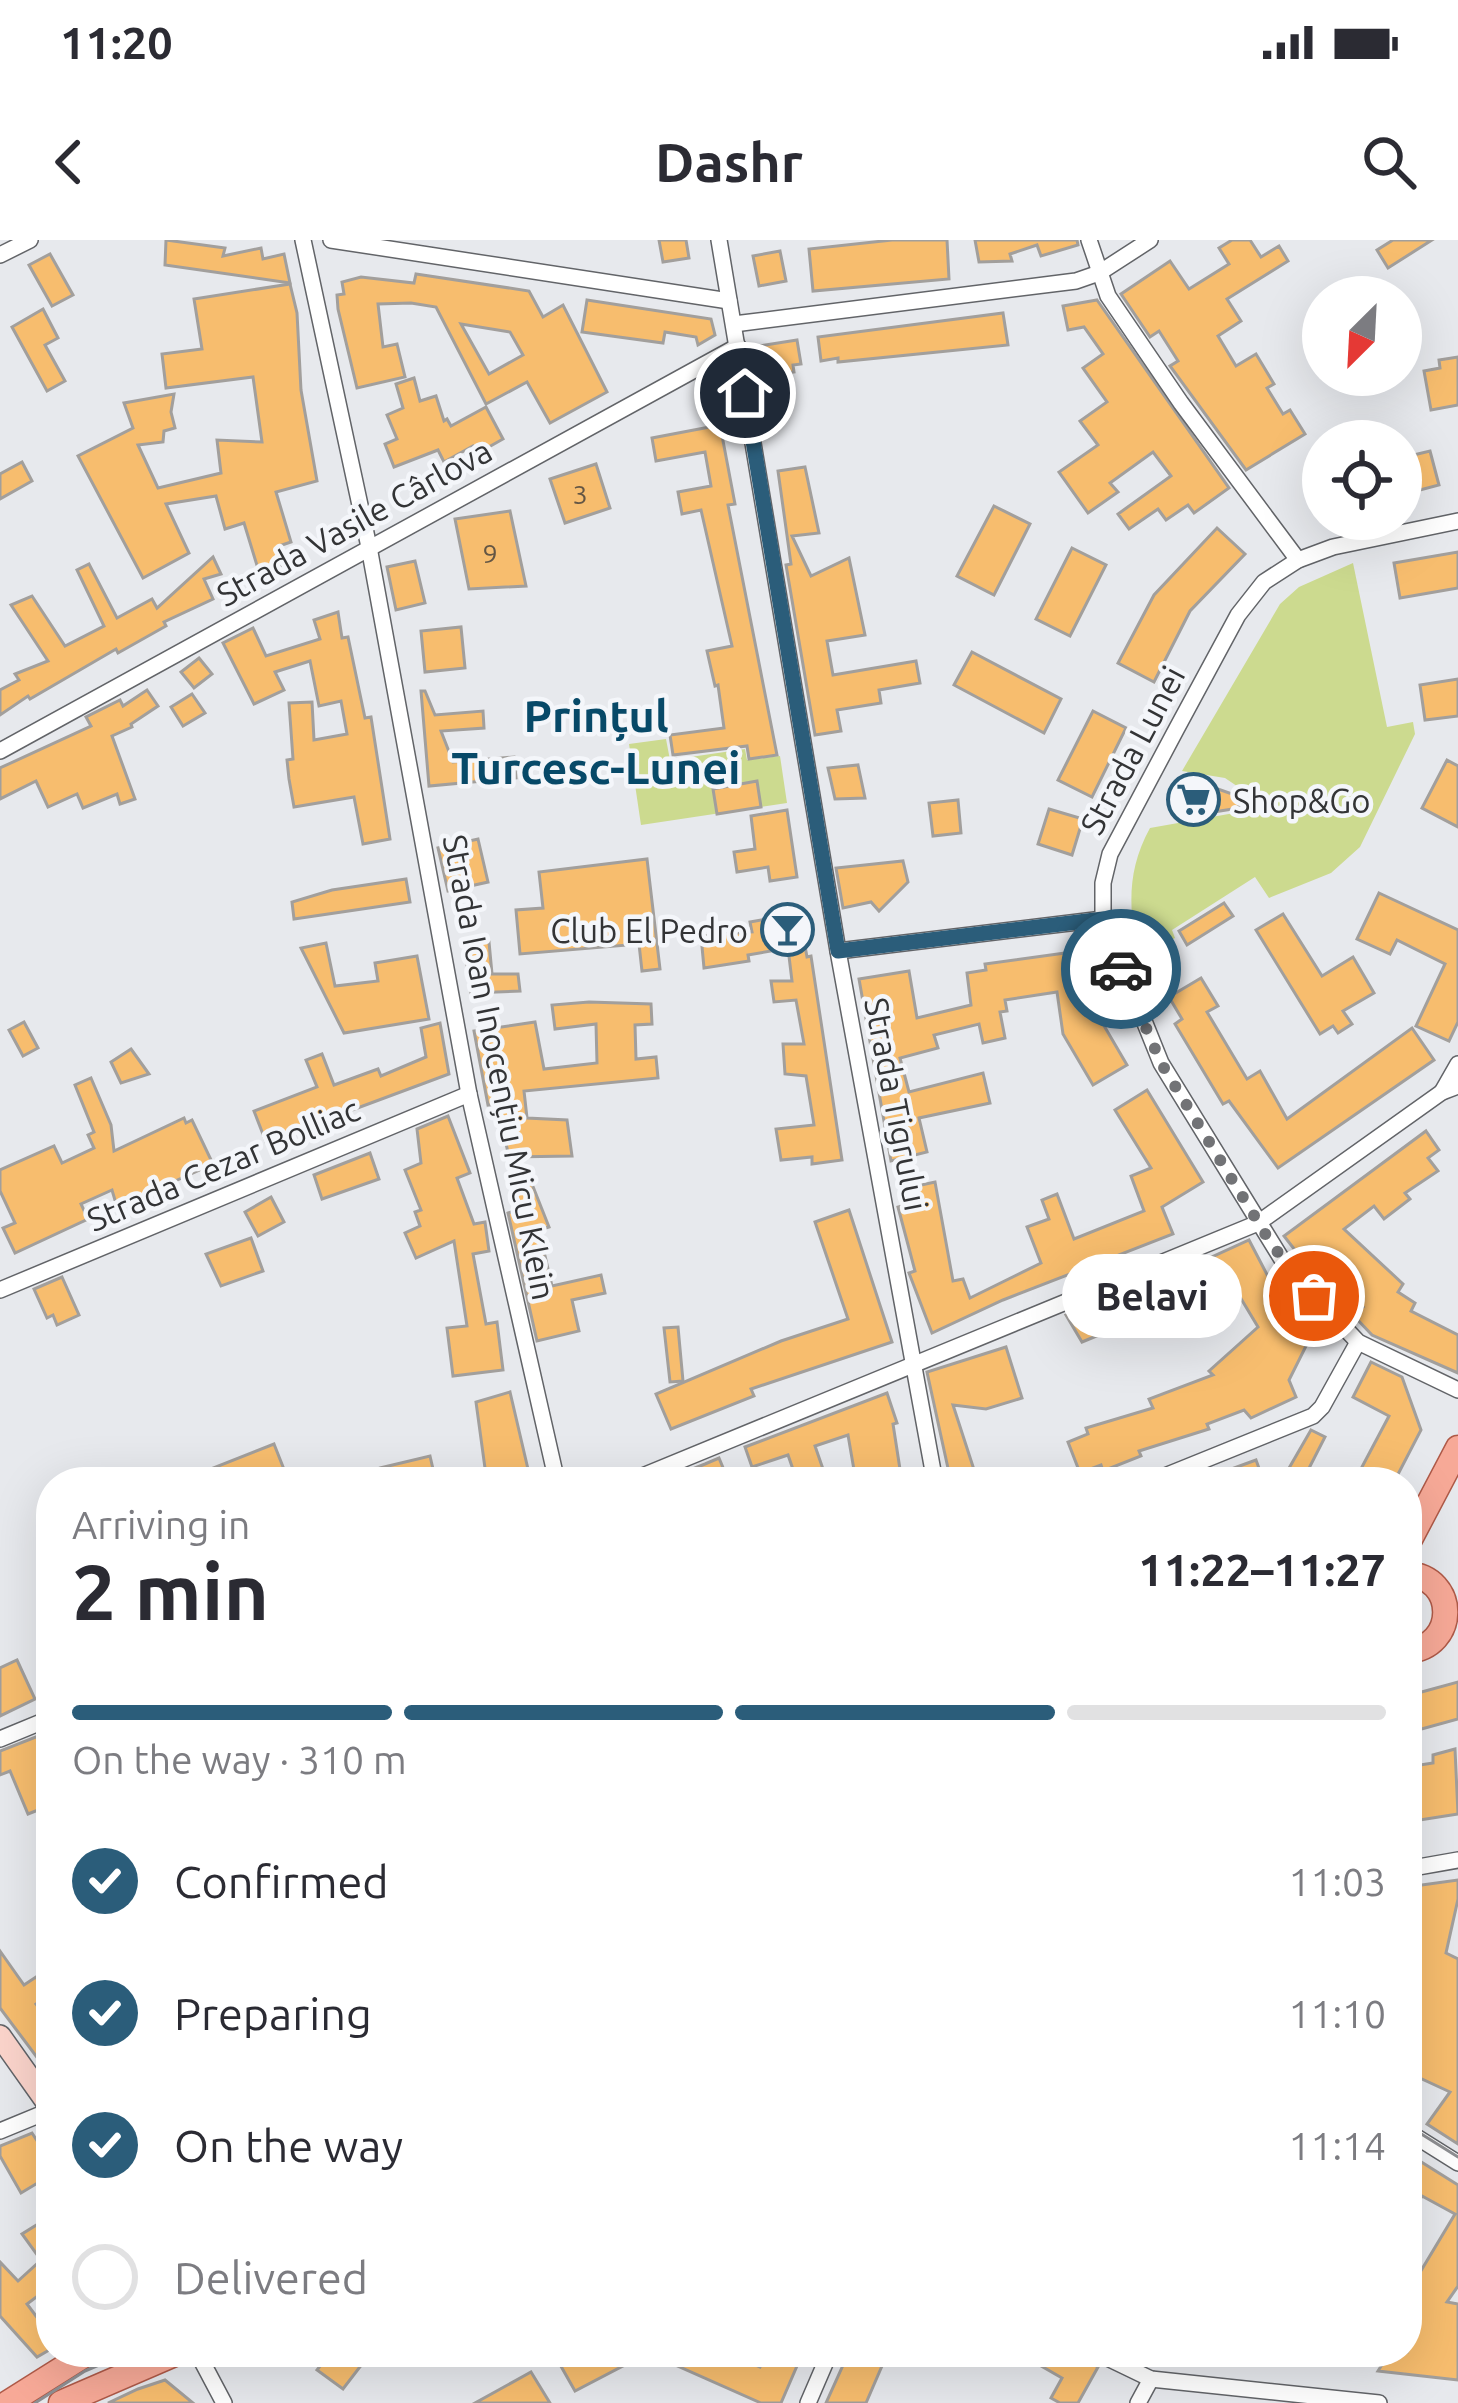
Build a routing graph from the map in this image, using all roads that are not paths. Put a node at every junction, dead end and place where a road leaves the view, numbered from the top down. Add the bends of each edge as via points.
1 (30, 240) edge
2 (302, 240) edge
3 (331, 240) edge
4 (719, 240) edge
5 (1089, 240) edge
6 (1150, 240) edge
7 (0, 255) edge
8 (1099, 273) junction
9 (729, 301) junction
10 (734, 324) junction
11 (738, 346) junction
12 (1458, 520) edge
13 (369, 547) junction
14 (1298, 560) junction
15 (0, 751) edge
16 (1103, 919) junction
17 (838, 951) junction
18 (1458, 1064) edge
19 (1450, 1089) edge
20 (469, 1094) junction
21 (1258, 1223) junction
22 (0, 1290) edge
23 (1358, 1342) junction
24 (914, 1364) junction
25 (1458, 1390) edge
26 (1458, 1448) edge
27 (554, 1467) edge
28 (664, 1467) edge
29 (932, 1467) edge
30 (1187, 1467) edge
31 (1422, 1517) edge
32 (1422, 1549) edge
33 (1445, 1590) edge
34 (1450, 1632) edge
35 (1422, 1649) edge
36 (36, 1724) edge
37 (0, 1739) edge
38 (1458, 1860) edge
39 (1422, 1866) edge
40 (0, 2036) edge
41 (36, 2088) edge
42 (36, 2115) edge
43 (0, 2131) edge
44 (1422, 2140) edge
45 (1458, 2163) edge
46 (65, 2367) edge
47 (144, 2367) edge
48 (205, 2367) edge
49 (824, 2367) edge
50 (1126, 2367) edge
51 (1150, 2379) junction
52 (8, 2403) edge
53 (61, 2403) edge
54 (224, 2403) edge
55 (808, 2403) edge
56 (1138, 2403) edge
57 (1378, 2403) edge

1 - 7 street
2 - 13 street, Strada Ioan Inocențiu Micu Klein
3 - 9 street
4 - 9 street, Strada Tigrului
5 - 8 street
6 - 8 street
8 - 10 street
8 - 14 street via 1181,404
9 - 10 street, Strada Tigrului
10 - 11 street, Strada Tigrului
11 - 13 street, Strada Vasile Cârlova
11 - 17 street, Strada Tigrului
12 - 14 street, Strada Lunei
13 - 15 street, Strada Vasile Cârlova
13 - 20 street, Strada Ioan Inocențiu Micu Klein
14 - 16 street, Strada Lunei via 1249,600 1187,709 1110,854
16 - 17 street
16 - 21 street, Strada Lunei via 1161,1063
17 - 24 street, Strada Tigrului
18 - 19 street
19 - 21 street
20 - 22 street, Strada Cezar Bolliac
20 - 27 street, Strada Ioan Inocențiu Micu Klein
21 - 23 street, Strada Lunei via 1286,1266
21 - 24 street
23 - 25 street, Strada Lunei
23 - 30 street via 1313,1416
24 - 28 street
24 - 29 street, Strada Tigrului
26 - 31 main road
32 - 33 main road
33 - 34 main road
34 - 35 main road
36 - 37 street
38 - 39 street
40 - 41 street
42 - 43 street
44 - 45 street
46 - 52 main road
47 - 53 main road
48 - 54 street
49 - 55 street
50 - 51 street
51 - 56 street
51 - 57 street

